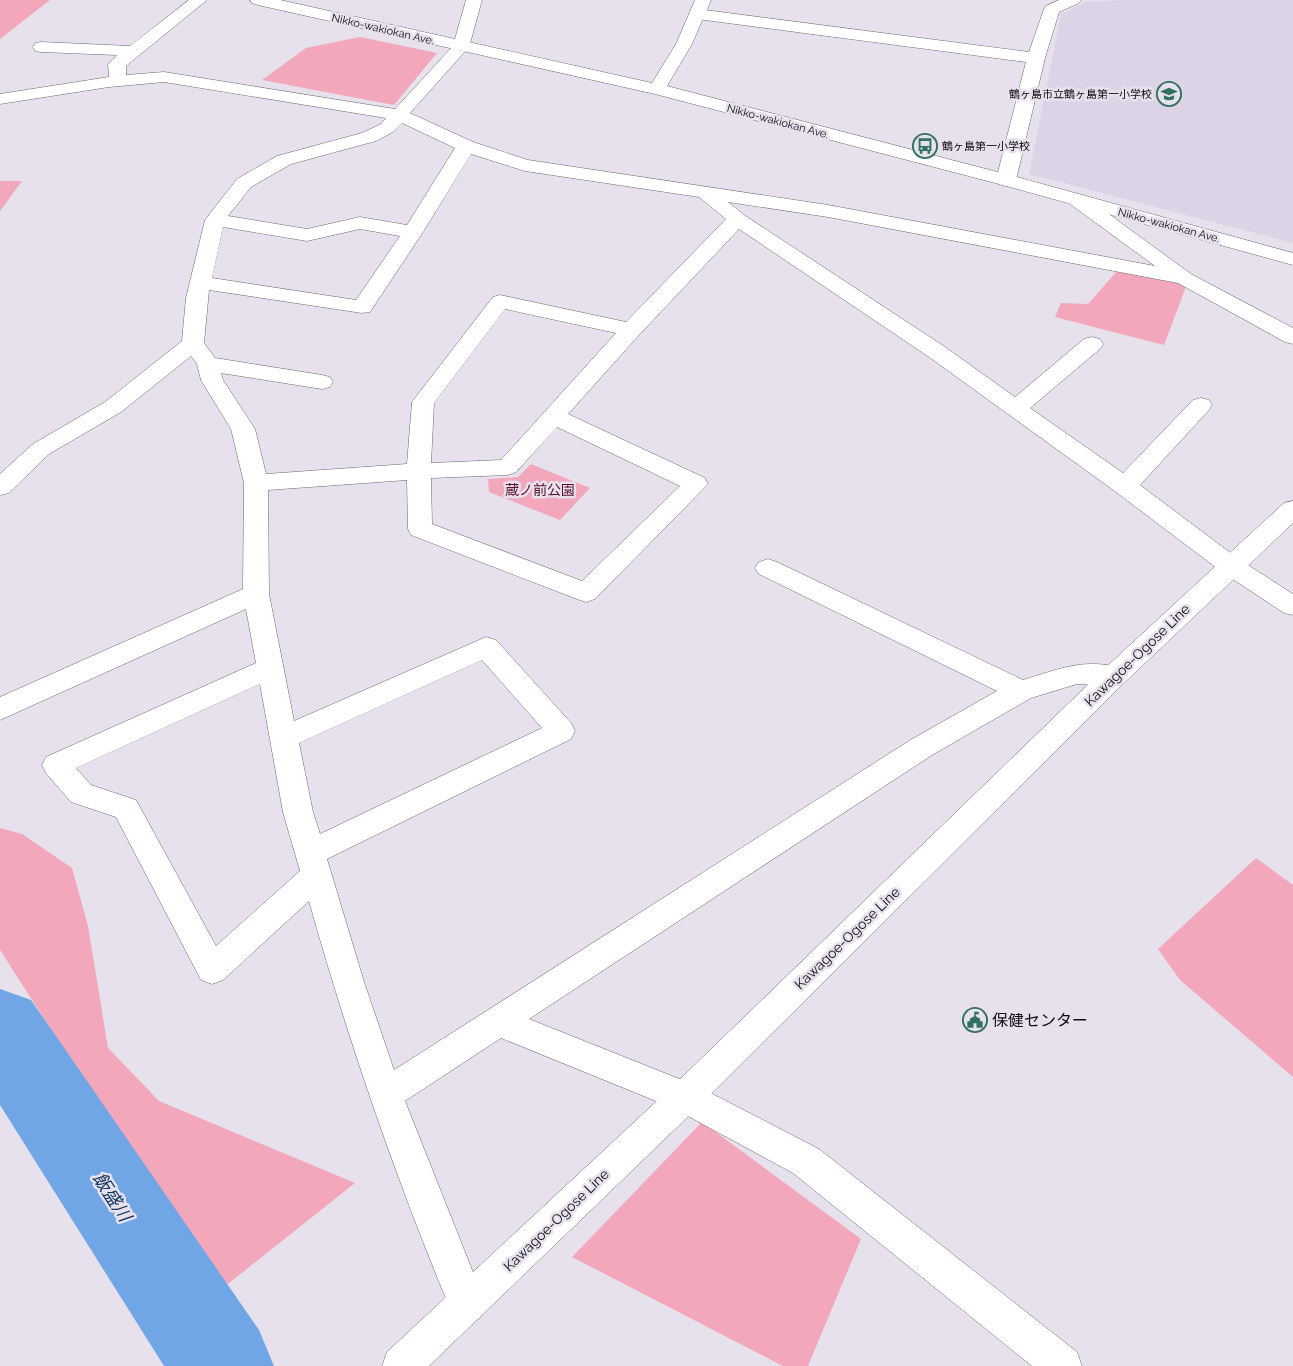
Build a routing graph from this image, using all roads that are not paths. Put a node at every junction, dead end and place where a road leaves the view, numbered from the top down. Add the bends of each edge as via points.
1 (199, 0) edge
2 (258, 0) edge
3 (474, 0) edge
4 (1073, 0) edge
5 (700, 7) edge
6 (41, 47) dead end
7 (461, 47) junction
8 (134, 51) junction
9 (1036, 58) junction
10 (118, 82) junction
11 (657, 89) junction
12 (0, 99) edge
13 (399, 115) junction
14 (466, 146) junction
15 (1006, 180) junction
16 (706, 193) junction
17 (1077, 200) junction
18 (737, 218) junction
19 (215, 220) junction
20 (413, 232) junction
21 (1293, 259) edge
22 (1184, 278) junction
23 (200, 282) junction
24 (632, 330) junction
25 (1293, 337) edge
26 (193, 343) junction
27 (1092, 344) dead end
28 (208, 364) junction
29 (322, 382) dead end
30 (1201, 405) dead end
31 (1016, 408) junction
32 (554, 416) junction
33 (419, 471) junction
34 (256, 483) junction
35 (1125, 486) junction
36 (0, 487) edge
37 (1293, 509) edge
38 (1231, 566) junction
39 (768, 568) dead end
40 (256, 594) junction
41 (1293, 606) edge
42 (269, 668) junction
43 (1114, 676) junction
44 (1021, 691) junction
45 (0, 709) edge
46 (284, 738) junction
47 (313, 864) junction
48 (498, 1022) junction
49 (385, 1095) junction
50 (685, 1097) junction
51 (467, 1305) junction
52 (401, 1366) edge
53 (1063, 1366) edge

1 - 8 street
2 - 7 street, Nikko-wakiokan Ave.
3 - 7 street
4 - 9 street via 1052,9
5 - 9 street
5 - 11 street via 684,44
6 - 8 street
7 - 11 street, Nikko-wakiokan Ave.
7 - 13 street
8 - 10 street via 117,64
9 - 15 street
10 - 12 street
10 - 13 street via 164,78
11 - 15 street, Nikko-wakiokan Ave.
13 - 14 street
13 - 19 street via 387,128 369,137 284,160 244,183
14 - 16 street via 525,165
14 - 20 street
15 - 17 street, Nikko-wakiokan Ave.
16 - 18 street
16 - 22 street via 828,211
17 - 21 street, Nikko-wakiokan Ave.
17 - 22 street
18 - 24 street
18 - 31 street
19 - 20 street via 307,235 360,223
19 - 23 street
20 - 23 street via 362,307
22 - 25 street
23 - 26 street
24 - 32 street
24 - 33 street via 500,301 423,402
26 - 28 street
26 - 36 street via 112,407 41,450
27 - 31 street
28 - 29 street
28 - 34 street via 212,380 242,429
30 - 35 street
31 - 35 street
32 - 33 street via 508,468
32 - 33 street via 696,484 586,593 420,529
33 - 34 street
34 - 40 street
35 - 38 street
37 - 38 street, Kawagoe-Ogose Line
38 - 41 street
38 - 43 street, Kawagoe-Ogose Line
39 - 44 street
40 - 42 street
40 - 45 street
42 - 46 street
42 - 47 street via 56,765 81,794 126,808 212,970
43 - 44 street via 1077,674
43 - 50 street, Kawagoe-Ogose Line
44 - 48 street via 922,747
46 - 47 street via 298,812
46 - 47 street via 486,647 561,732
47 - 49 street
48 - 49 street
48 - 50 street
49 - 51 street
50 - 51 street, Kawagoe-Ogose Line
50 - 53 street via 806,1161
51 - 52 street, Kawagoe-Ogose Line

